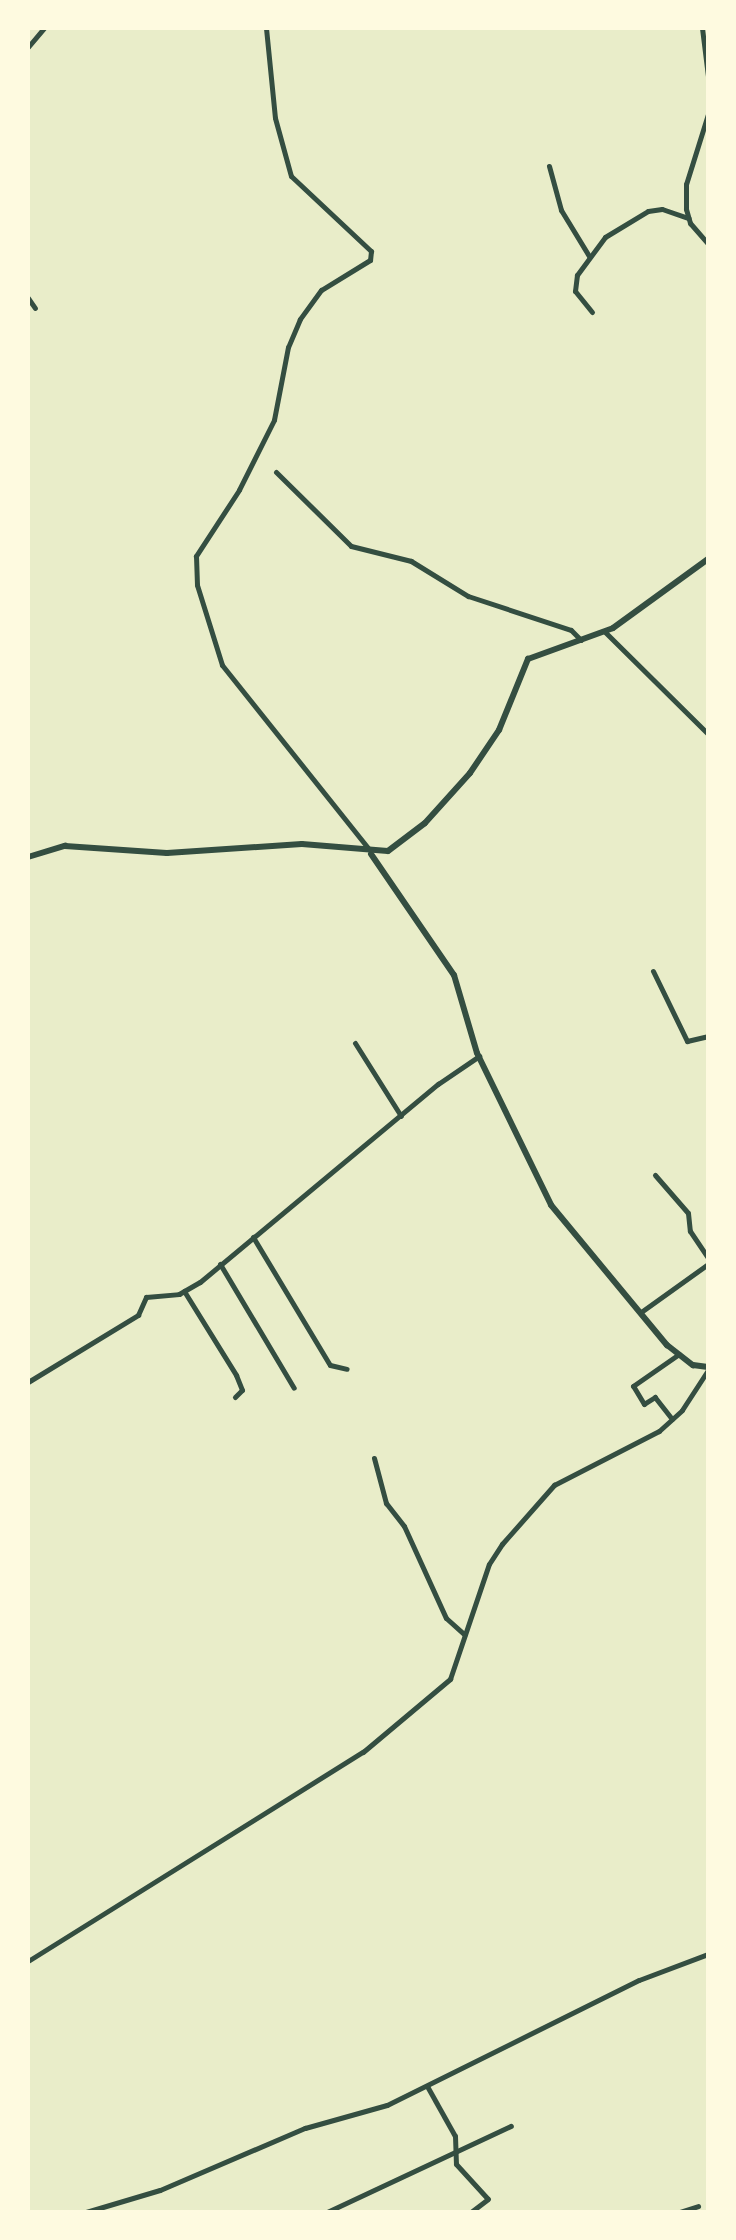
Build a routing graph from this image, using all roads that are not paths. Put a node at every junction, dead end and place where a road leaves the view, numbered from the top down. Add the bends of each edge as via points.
1 (44, 28) edge
2 (266, 28) edge
3 (702, 28) edge
4 (28, 47) edge
5 (708, 76) edge
6 (708, 114) edge
7 (549, 166) dead end
8 (688, 218) junction
9 (708, 244) edge
10 (589, 256) junction
11 (28, 298) edge
12 (35, 308) dead end
13 (592, 312) dead end
14 (276, 472) dead end
15 (708, 559) edge
16 (605, 632) junction
17 (582, 641) junction
18 (708, 734) edge
19 (371, 854) junction
20 (28, 857) edge
21 (653, 971) dead end
22 (708, 1036) edge
23 (355, 1043) dead end
24 (479, 1056) junction
25 (401, 1116) junction
26 (655, 1175) dead end
27 (253, 1237) junction
28 (708, 1261) edge
29 (220, 1264) junction
30 (184, 1291) junction
31 (641, 1312) junction
32 (679, 1354) junction
33 (347, 1369) dead end
34 (708, 1369) edge
35 (28, 1382) edge
36 (294, 1388) dead end
37 (235, 1397) dead end
38 (672, 1419) junction
39 (374, 1458) dead end
40 (465, 1635) junction
41 (708, 1954) edge
42 (28, 1961) edge
43 (427, 2086) junction
44 (511, 2126) dead end
45 (453, 2152) junction
46 (698, 2206) dead end
47 (86, 2212) edge
48 (327, 2212) edge
49 (471, 2212) edge
50 (680, 2212) edge

1 - 4 street
2 - 19 street via 275,118 291,176 371,251 370,260 321,290 300,319 288,347 274,420 239,490 196,556 197,585 222,665
3 - 5 street
6 - 8 street via 686,184
7 - 10 street via 561,210
8 - 9 street
8 - 10 street via 662,209 648,211 605,237
10 - 13 street via 575,291
11 - 12 street
14 - 17 street via 351,546 411,561 468,596 571,630
15 - 16 street
16 - 17 street
16 - 18 street
17 - 19 street via 528,659 499,730 470,773 407,838 388,851
19 - 20 street via 302,844 167,853 65,846
19 - 24 street via 454,975
21 - 22 street via 687,1041
23 - 25 street
24 - 25 street
24 - 31 street via 551,1205
25 - 27 street
26 - 28 street via 688,1213 690,1231
27 - 29 street
27 - 33 street via 330,1365
28 - 31 street
29 - 30 street
29 - 36 street
30 - 35 street via 146,1297 138,1315
30 - 37 street via 236,1375 242,1390
31 - 32 street
32 - 34 street
32 - 38 street via 633,1386 644,1404 655,1397
34 - 38 street
38 - 40 street via 642,1444 595,1461 554,1485 489,1564
39 - 40 street via 386,1503 404,1526 446,1618
40 - 42 street via 450,1679 363,1752
41 - 43 street via 626,1986
43 - 45 street via 455,2136
43 - 47 street via 387,2105 305,2128 160,2190
44 - 45 street
45 - 48 street
45 - 49 street via 456,2164 488,2199
46 - 50 street

